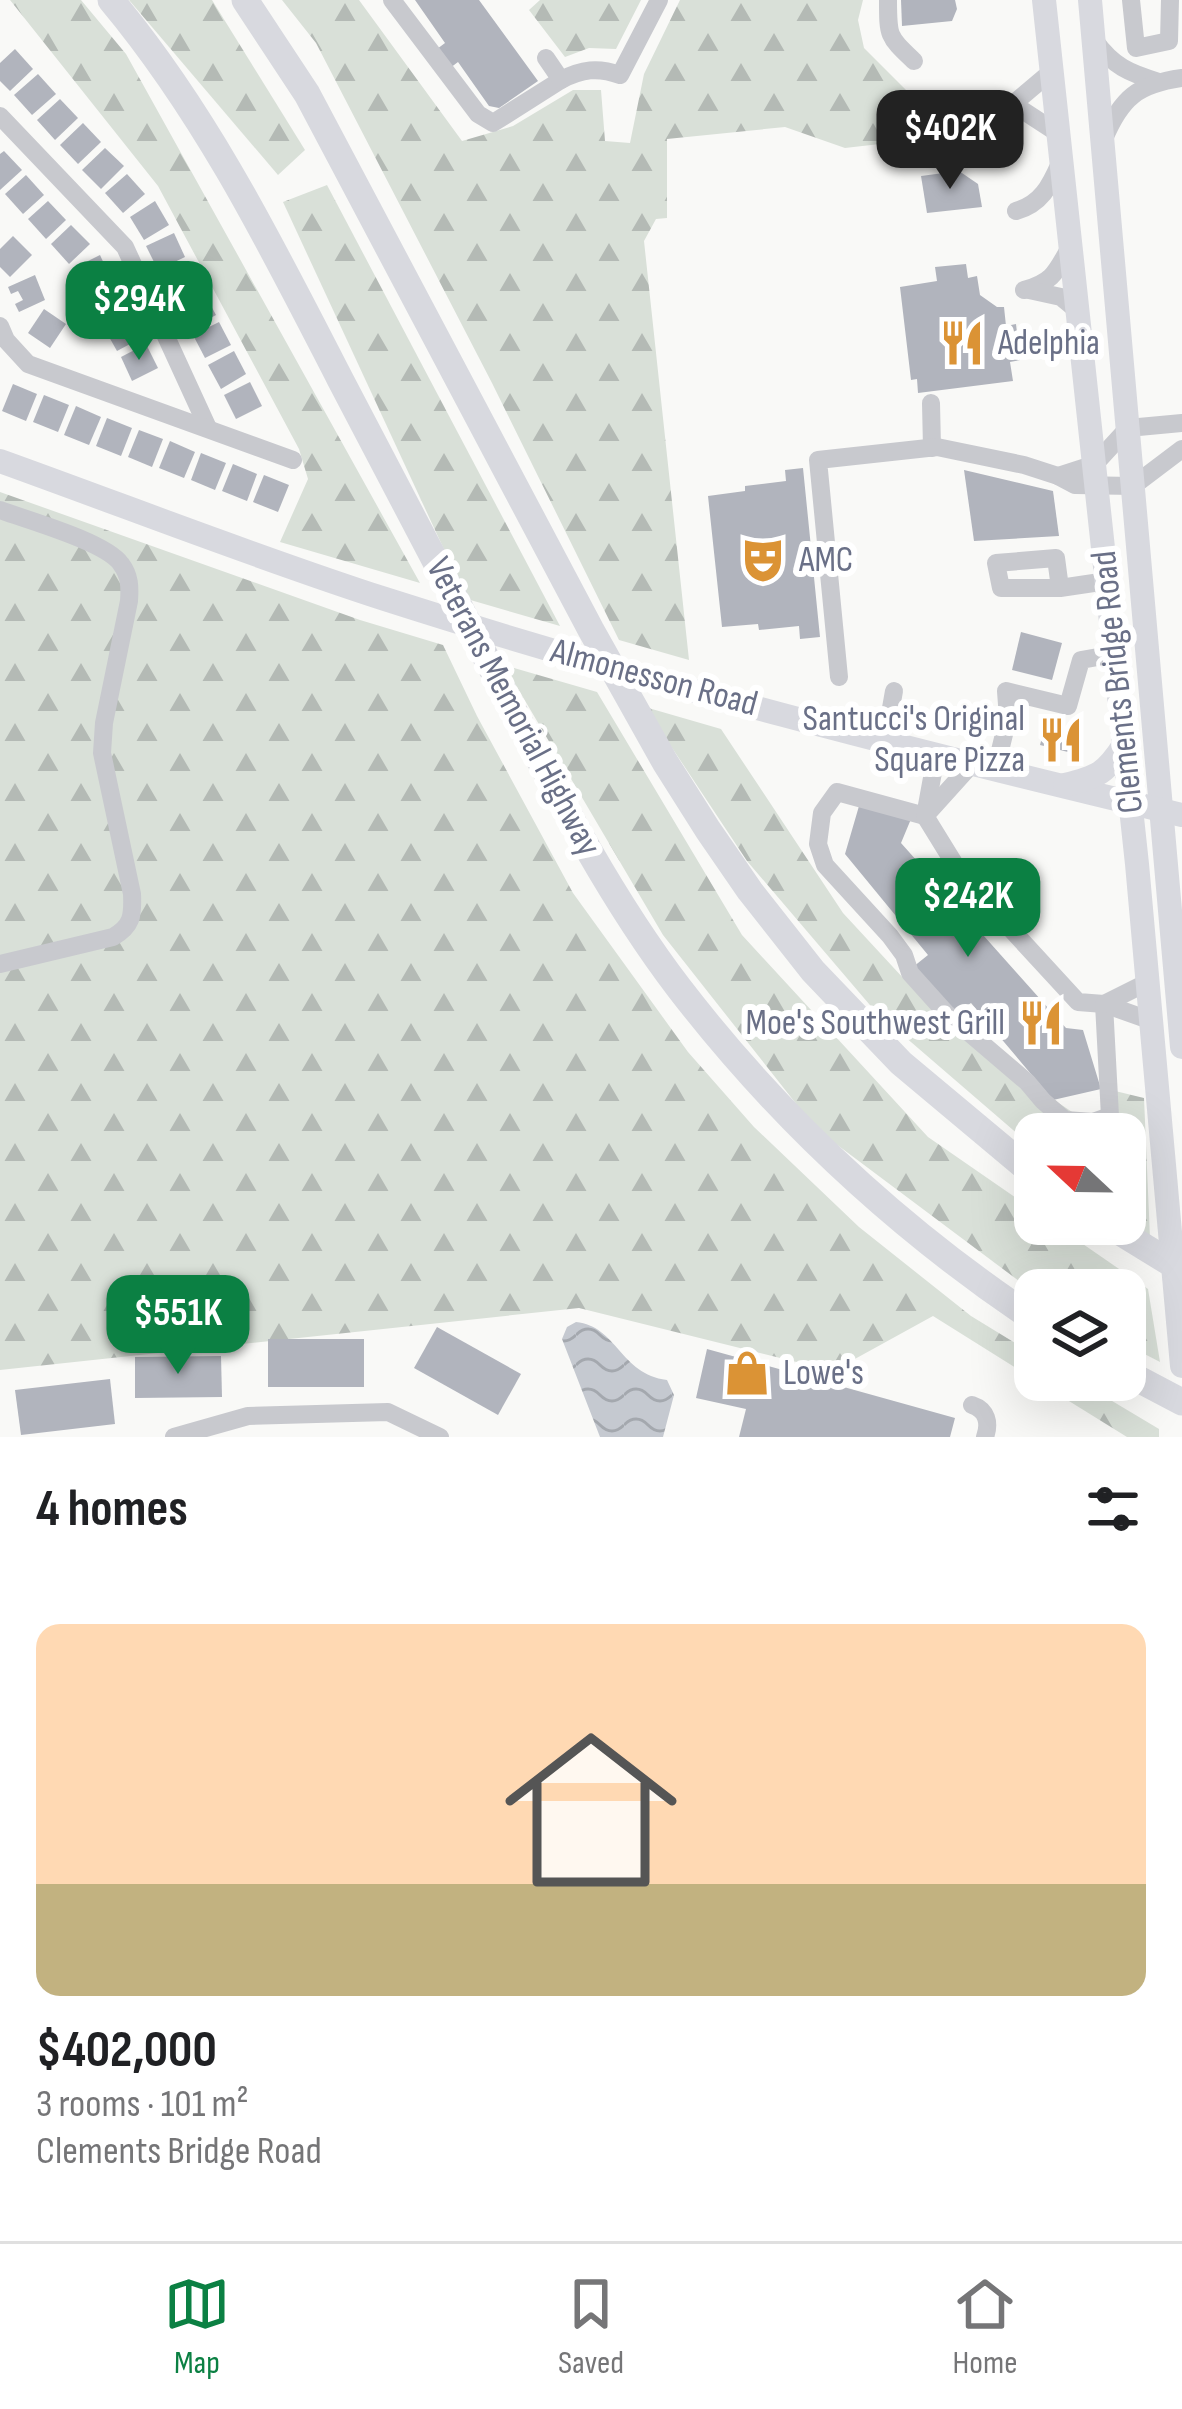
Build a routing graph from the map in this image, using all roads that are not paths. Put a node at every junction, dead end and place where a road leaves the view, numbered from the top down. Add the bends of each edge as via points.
1 (111, 0) edge
2 (245, 0) edge
3 (392, 0) edge
4 (659, 0) edge
5 (1044, 0) edge
6 (1086, 0) edge
7 (1131, 0) edge
8 (1170, 0) edge
9 (888, 1) edge
10 (1095, 41) junction
11 (546, 58) dead end
12 (914, 61) dead end
13 (1052, 70) junction
14 (1182, 79) edge
15 (561, 80) junction
16 (1159, 82) junction
17 (0, 116) edge
18 (1104, 139) junction
19 (1060, 147) junction
20 (1016, 211) dead end
21 (1071, 244) junction
22 (1078, 311) junction
23 (0, 326) edge
24 (931, 403) dead end
25 (1182, 423) edge
26 (208, 428) junction
27 (1128, 428) junction
28 (932, 448) junction
29 (1182, 449) edge
30 (293, 460) dead end
31 (0, 461) edge
32 (1096, 475) junction
33 (1133, 486) junction
34 (0, 510) edge
35 (1107, 581) junction
36 (1060, 588) dead end
37 (1115, 654) junction
38 (838, 676) dead end
39 (895, 691) dead end
40 (885, 742) junction
41 (1124, 745) junction
42 (936, 756) junction
43 (983, 768) junction
44 (1057, 786) junction
45 (1131, 803) junction
46 (1171, 813) edge
47 (925, 816) junction
48 (1182, 861) edge
49 (1167, 891) junction
50 (0, 964) edge
51 (1148, 982) junction
52 (1104, 1004) junction
53 (1152, 1022) junction
54 (1182, 1047) edge
55 (1014, 1156) edge
56 (1141, 1245) edge
57 (1182, 1270) edge
58 (1014, 1306) edge
59 (1182, 1366) edge
60 (1146, 1383) edge
61 (1182, 1402) edge
62 (972, 1405) dead end
63 (248, 1416) junction
64 (174, 1437) edge
65 (249, 1437) edge
66 (440, 1437) edge
67 (986, 1437) edge

1 - 58 highway, Veterans Memorial Highway via 231,172 582,843 676,984 842,1168
2 - 55 highway via 307,94 601,647 708,830 813,971 902,1063
3 - 15 street via 493,123
4 - 15 street via 620,75 602,68
5 - 13 main road, Clements Bridge Road
6 - 10 main road, Clements Bridge Road
7 - 8 street via 1136,47 1169,41
9 - 12 street via 888,31
10 - 16 street via 1108,59
10 - 18 main road, Clements Bridge Road
11 - 15 street
13 - 19 main road, Clements Bridge Road
13 - 19 street via 1013,104
14 - 16 street
16 - 18 street via 1124,102
17 - 26 street via 125,247
18 - 27 main road, Clements Bridge Road
19 - 20 street via 1049,187
19 - 21 main road, Clements Bridge Road
21 - 22 main road, Clements Bridge Road
21 - 22 street via 1046,283 1024,290 1060,297
22 - 32 main road, Clements Bridge Road
23 - 26 street via 28,364
24 - 28 street
25 - 27 street
26 - 30 street
27 - 32 street
27 - 33 main road, Clements Bridge Road
28 - 32 street via 1058,476
28 - 38 street via 818,460
29 - 33 street
31 - 40 main road, Almonesson Road via 379,597
32 - 33 street
32 - 35 main road, Clements Bridge Road
33 - 46 main road, Clements Bridge Road
34 - 50 street via 111,554 130,584 102,753 133,918 113,937
35 - 36 street
35 - 37 main road, Clements Bridge Road
37 - 41 main road, Clements Bridge Road
37 - 43 street via 1081,659 1068,706 1006,691 1008,718
39 - 40 street
40 - 42 main road, Almonesson Road
41 - 44 main road via 1096,777
41 - 45 main road, Clements Bridge Road
42 - 43 main road, Almonesson Road
42 - 47 street
43 - 44 main road, Almonesson Road
43 - 47 street
44 - 45 main road, Almonesson Road
45 - 46 main road, Almonesson Road
45 - 51 main road, Clements Bridge Road
46 - 49 main road, Clements Bridge Road
47 - 52 street via 962,877 1044,968 1078,1002
47 - 52 street via 837,792 822,813 825,865 890,935 946,1013 1065,1120 1110,1116
48 - 49 main road
49 - 54 main road, Clements Bridge Road
51 - 52 street
51 - 53 main road, Clements Bridge Road
52 - 53 street
53 - 59 main road, Clements Bridge Road
56 - 57 highway
60 - 61 highway
62 - 67 street via 987,1418
63 - 64 street
63 - 65 street
63 - 66 street via 388,1412

